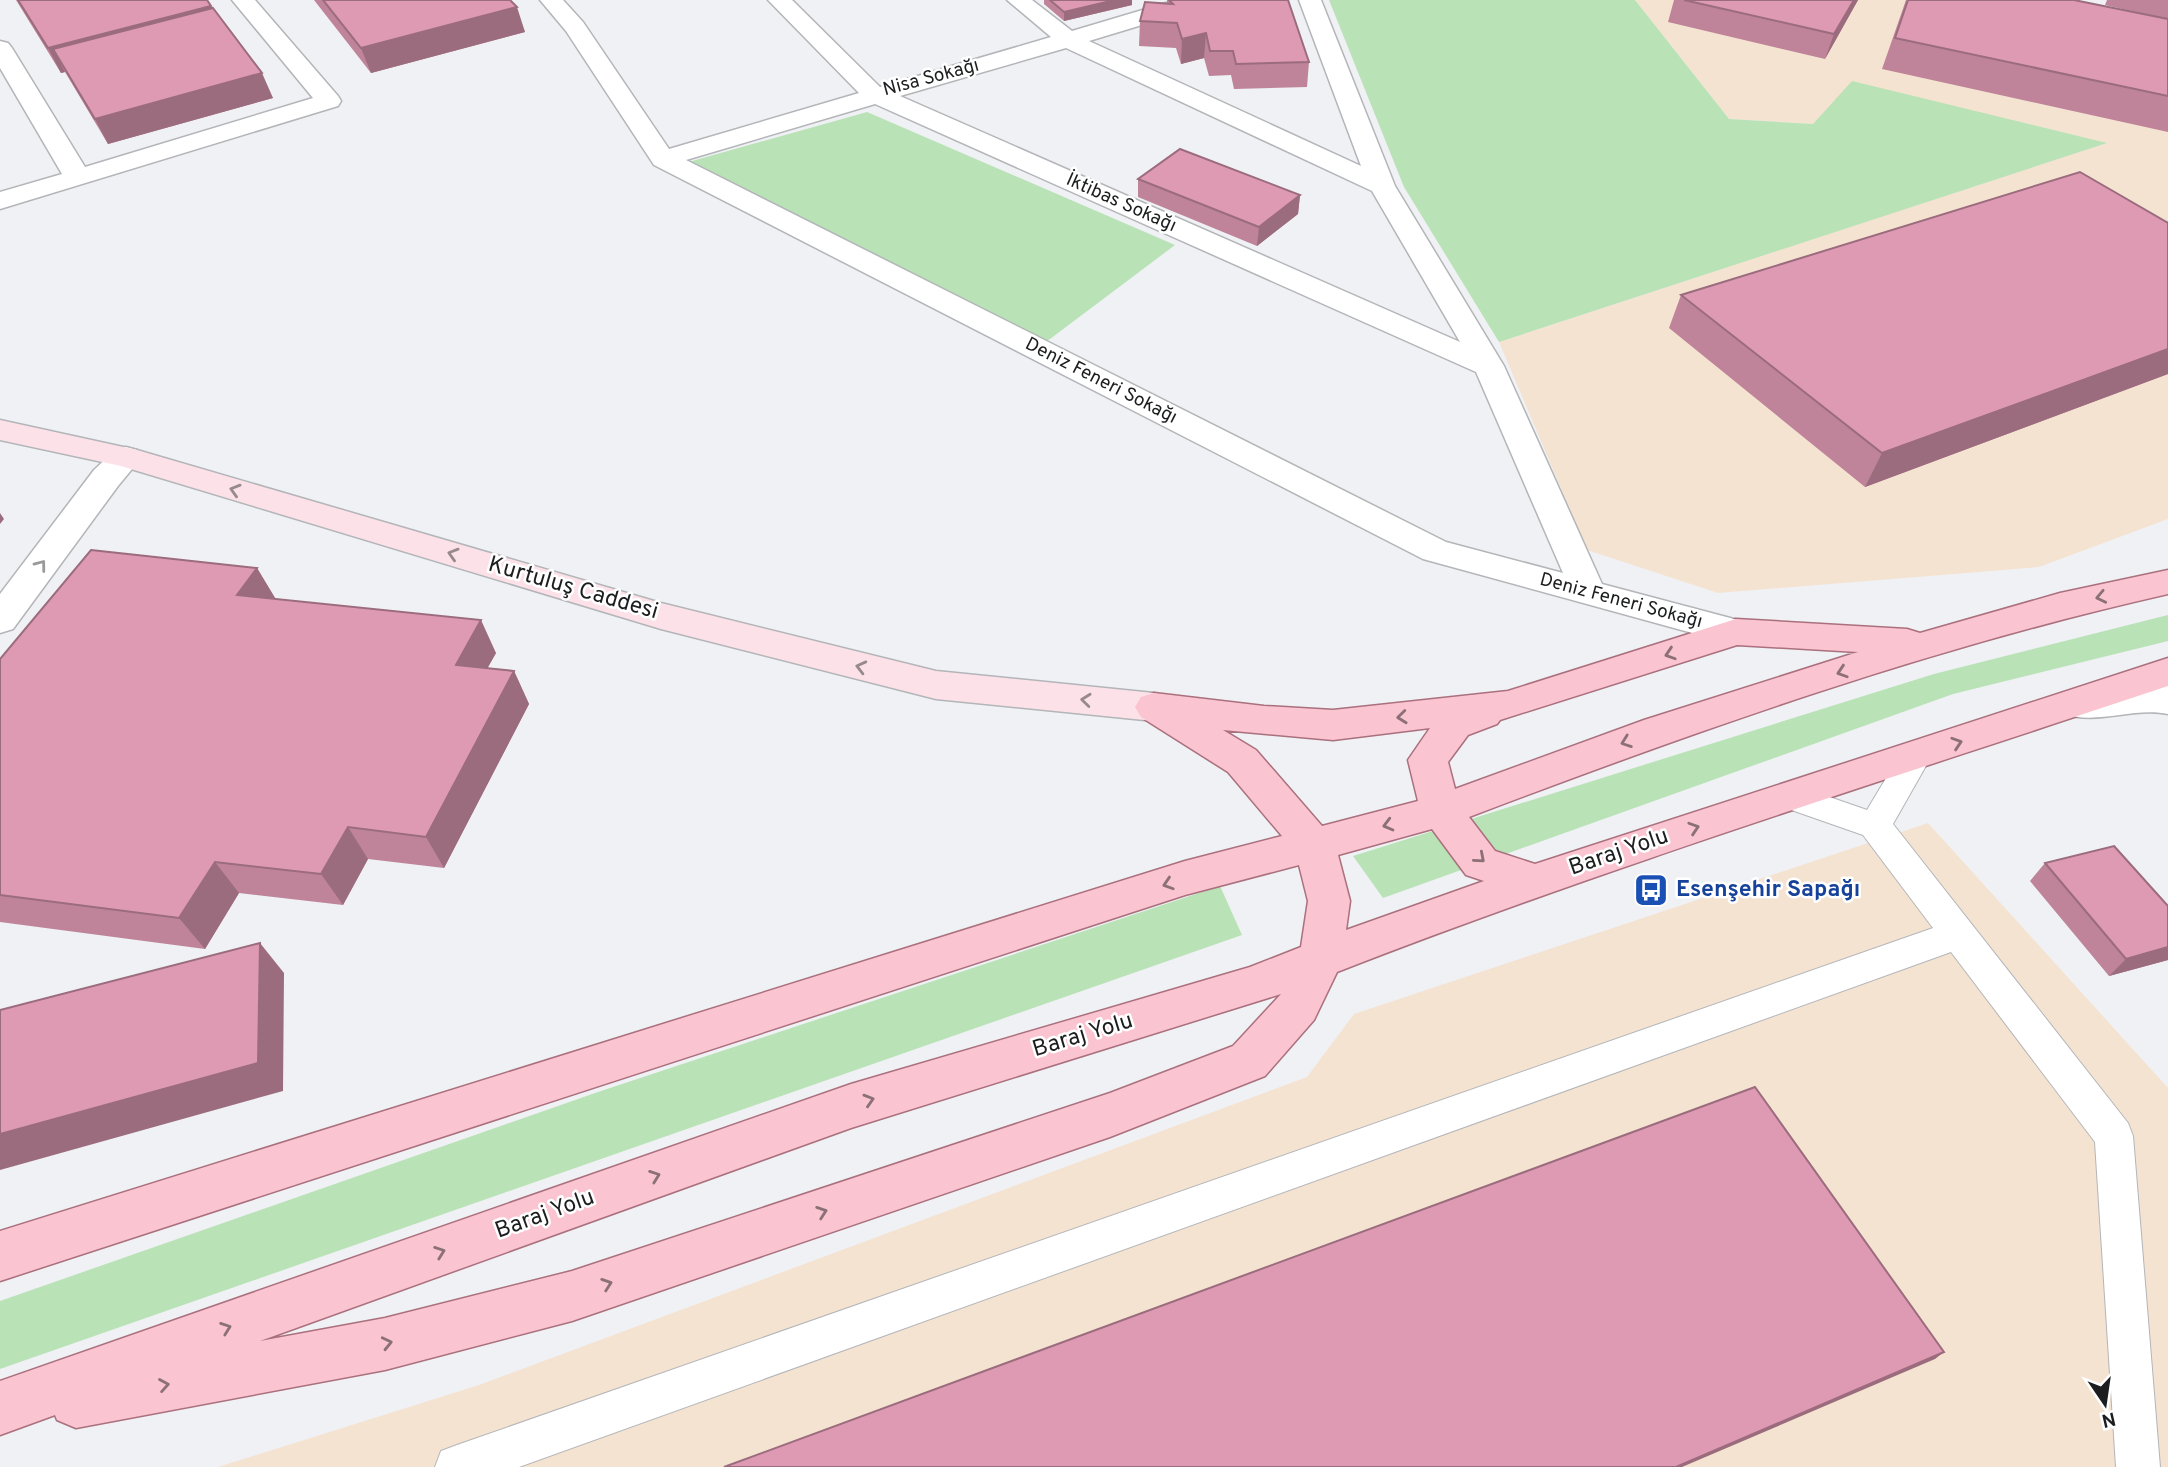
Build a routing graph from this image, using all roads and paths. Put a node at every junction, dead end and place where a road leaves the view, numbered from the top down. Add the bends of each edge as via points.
1 (243, 0) edge
2 (551, 0) edge
3 (779, 0) edge
4 (1018, 0) edge
5 (1200, 0) edge
6 (1310, 0) edge
7 (1069, 40) junction
8 (0, 48) edge
9 (874, 94) junction
10 (663, 159) junction
11 (76, 176) junction
12 (1382, 186) junction
13 (0, 201) edge
14 (1489, 366) junction
15 (0, 430) edge
16 (126, 457) junction
17 (2168, 582) edge
18 (1588, 593) junction
19 (0, 620) edge
20 (1736, 632) junction
21 (1930, 643) junction
22 (2168, 672) edge
23 (2168, 700) edge
24 (2075, 704) junction
25 (1508, 705) junction
26 (1154, 707) junction
27 (1915, 757) junction
28 (1792, 797) junction
29 (1441, 811) junction
30 (1875, 826) junction
31 (1315, 846) junction
32 (1536, 883) junction
33 (1958, 934) junction
34 (1321, 960) junction
35 (0, 1256) edge
36 (0, 1408) edge
37 (0, 1415) edge
38 (457, 1467) edge
39 (2138, 1467) edge

1 - 11 street via 329,101
2 - 10 street, Deniz Feneri Sokağı via 575,27
3 - 9 street, İktibas Sokağı
4 - 7 street
5 - 7 street, Nisa Sokağı
6 - 12 street
7 - 9 street, Nisa Sokağı
7 - 12 street
8 - 11 street
9 - 10 street, Nisa Sokağı
9 - 14 street, İktibas Sokağı
10 - 18 street, Deniz Feneri Sokağı via 1435,551
11 - 13 street
12 - 14 street
14 - 18 street
15 - 16 main road, Kurtuluş Caddesi
19 -> 16 street
26 -> 16 main road, Kurtuluş Caddesi via 923,682 661,616
17 -> 21 main road via 2060,606
18 - 20 street, Deniz Feneri Sokağı
20 - 21 main road
20 -> 25 main road
21 -> 29 main road via 1658,730
22 - 24 main road, Baraj Yolu
23 - 24 street via 2154,697
27 -> 24 main road, Baraj Yolu
25 -> 26 main road via 1333,725
25 - 29 main road via 1454,725 1428,760
26 - 31 main road via 1242,761
27 - 28 main road, Baraj Yolu
27 - 30 lane
28 - 30 lane
32 -> 28 main road, Baraj Yolu
29 -> 31 main road
29 -> 32 main road via 1481,863
30 - 33 lane
31 - 34 main road via 1329,901
31 -> 35 main road via 1185,878
32 - 34 main road, Baraj Yolu
33 - 38 lane
33 - 39 lane via 2114,1136
36 -> 34 main road, Baraj Yolu via 851,1106 1240,989
37 -> 34 main road via 385,1345 572,1296 1110,1115 1250,1061 1298,1006

